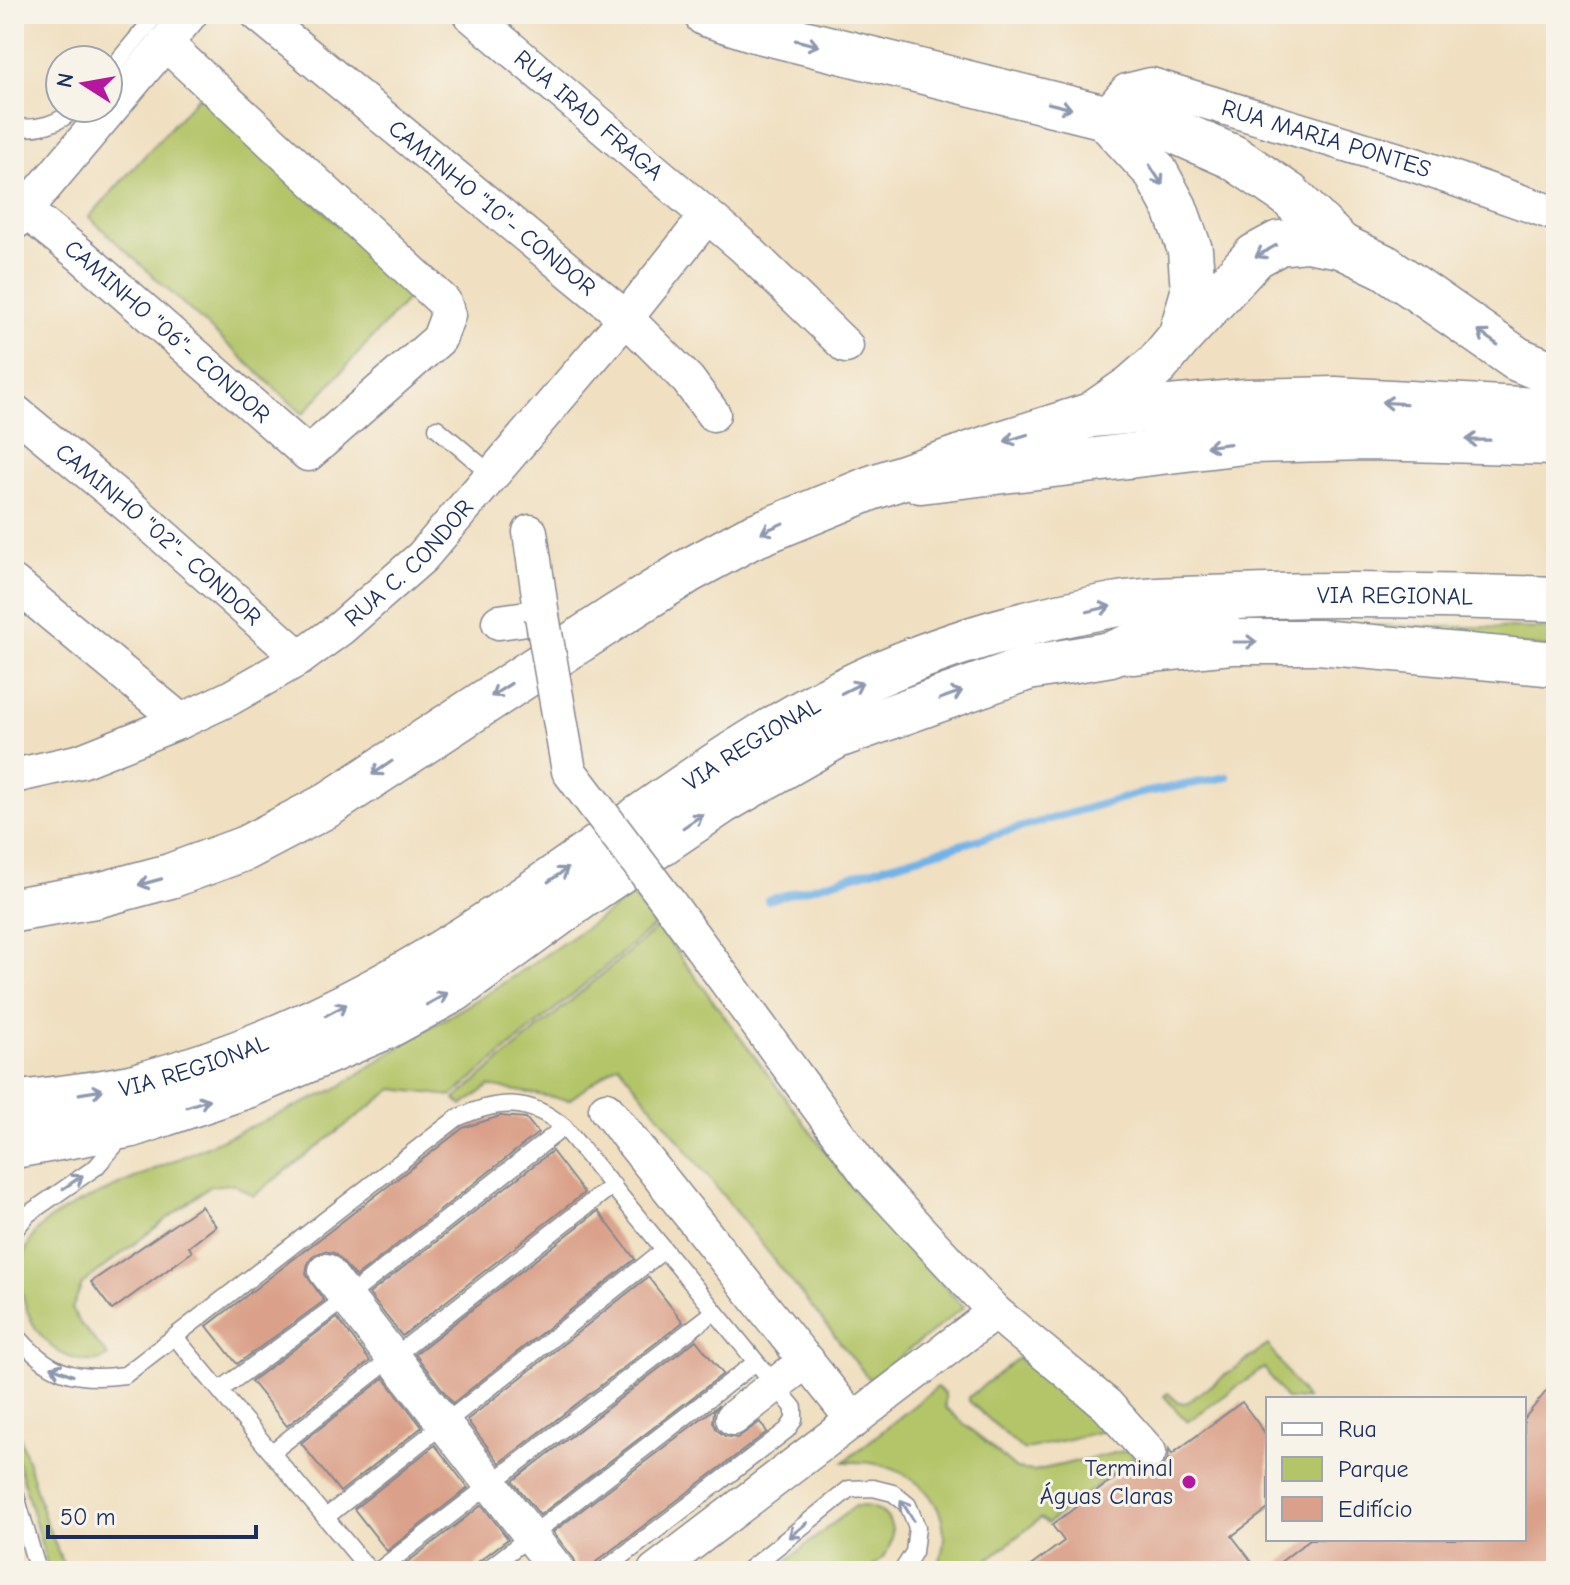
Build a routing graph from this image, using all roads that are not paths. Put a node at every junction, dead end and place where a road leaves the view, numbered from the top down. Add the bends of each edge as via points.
1 (190, 14) edge
2 (258, 14) edge
3 (470, 14) edge
4 (706, 14) edge
5 (161, 28) edge
6 (124, 59) edge
7 (1105, 117) junction
8 (47, 124) edge
9 (14, 127) edge
10 (1556, 214) edge
11 (19, 216) edge
12 (707, 216) junction
13 (1341, 246) junction
14 (626, 318) junction
15 (1180, 337) junction
16 (846, 346) dead end
17 (1556, 375) edge
18 (14, 411) edge
19 (1556, 411) edge
20 (713, 414) dead end
21 (1091, 415) junction
22 (437, 428) dead end
23 (1556, 443) edge
24 (491, 474) junction
25 (871, 488) junction
26 (530, 532) dead end
27 (14, 583) edge
28 (1252, 596) junction
29 (1556, 599) edge
30 (542, 616) junction
31 (499, 622) dead end
32 (1111, 654) junction
33 (300, 658) junction
34 (1556, 664) edge
35 (181, 721) junction
36 (21, 767) edge
37 (14, 910) edge
38 (14, 1104) edge
39 (606, 1109) dead end
40 (132, 1125) junction
41 (564, 1127) junction
42 (14, 1146) edge
43 (613, 1185) junction
44 (14, 1231) edge
45 (664, 1250) junction
46 (326, 1271) dead end
47 (345, 1299) junction
48 (714, 1312) junction
49 (995, 1312) junction
50 (14, 1332) edge
51 (175, 1337) junction
52 (392, 1359) junction
53 (807, 1360) junction
54 (766, 1373) junction
55 (220, 1390) junction
56 (733, 1418) dead end
57 (854, 1421) junction
58 (444, 1424) junction
59 (272, 1452) junction
60 (1149, 1452) dead end
61 (491, 1484) junction
62 (14, 1489) edge
63 (326, 1517) junction
64 (532, 1535) junction
65 (38, 1571) edge
66 (370, 1571) edge
67 (378, 1571) edge
68 (485, 1571) edge
69 (558, 1571) edge
70 (603, 1571) edge
71 (655, 1571) edge
72 (747, 1571) edge
73 (902, 1571) edge

1 - 5 street
2 - 14 street, CAMINHO "10"- CONDOR
3 - 12 street, RUA IRAD FRAGA
4 -> 7 main road
5 - 6 lane
5 - 11 street
5 - 11 street, CAMINHO "06"- CONDOR via 444,302 448,315 439,339 308,454 82,256
7 - 10 street, RUA MARIA PONTES via 1127,91 1151,85
7 - 13 main road via 1163,126 1233,157 1289,195
7 -> 15 main road via 1155,171 1190,250 1193,292
8 - 9 lane
12 - 14 street, RUA C. CONDOR
12 - 16 street, RUA IRAD FRAGA
13 -> 15 main road via 1307,240 1279,243 1255,256
17 -> 13 main road via 1517,359 1385,267
14 - 20 street, CAMINHO "10"- CONDOR via 688,380
14 - 24 street, RUA C. CONDOR
15 - 21 main road via 1145,375
18 - 33 street, CAMINHO "02"- CONDOR
19 -> 21 main road via 1335,399
21 -> 25 main road
22 - 24 lane
23 -> 25 main road via 1252,441
24 - 33 street, RUA C. CONDOR via 422,557
25 -> 37 main road via 749,538 688,571 326,806 246,848 170,876
26 - 30 street
27 - 35 street
28 - 29 main road, VIA REGIONAL
28 - 32 main road
38 -> 28 main road, VIA REGIONAL via 135,1086 233,1055 317,1020 496,918 787,721 887,670 984,634 1117,605
30 - 31 street
30 - 49 street, bridge via 569,771 869,1176
32 -> 34 main road via 1231,642 1319,642
40 -> 32 main road via 247,1086 386,1027 454,990 722,802 837,736 1028,668
33 - 35 street, RUA C. CONDOR
35 - 36 street, RUA C. CONDOR via 119,747
39 - 53 street
40 - 42 main road
44 -> 40 lane via 28,1214 96,1167
41 - 43 lane
41 - 47 lane
41 - 51 lane via 549,1114 512,1104 482,1107 457,1118
43 - 45 lane
43 - 52 lane
45 - 48 lane
45 - 58 lane
46 - 47 street
47 - 52 street
47 - 55 lane
48 - 54 lane
48 - 61 lane
49 - 57 street
49 - 60 street via 1107,1405
51 -> 50 lane via 125,1375 97,1379 48,1365
51 - 55 lane
52 - 58 street
52 - 59 lane
53 - 54 street
53 - 57 street
54 - 56 street
54 - 64 lane
54 - 70 lane via 794,1408 787,1430
55 - 59 lane
57 - 71 street
58 - 61 street
58 - 63 lane
59 - 63 lane
61 - 64 street
61 - 67 lane
62 - 65 lane
63 - 66 lane
64 - 68 lane
64 - 69 street
73 -> 72 lane via 914,1552 917,1527 908,1505 893,1493 873,1488 849,1489

